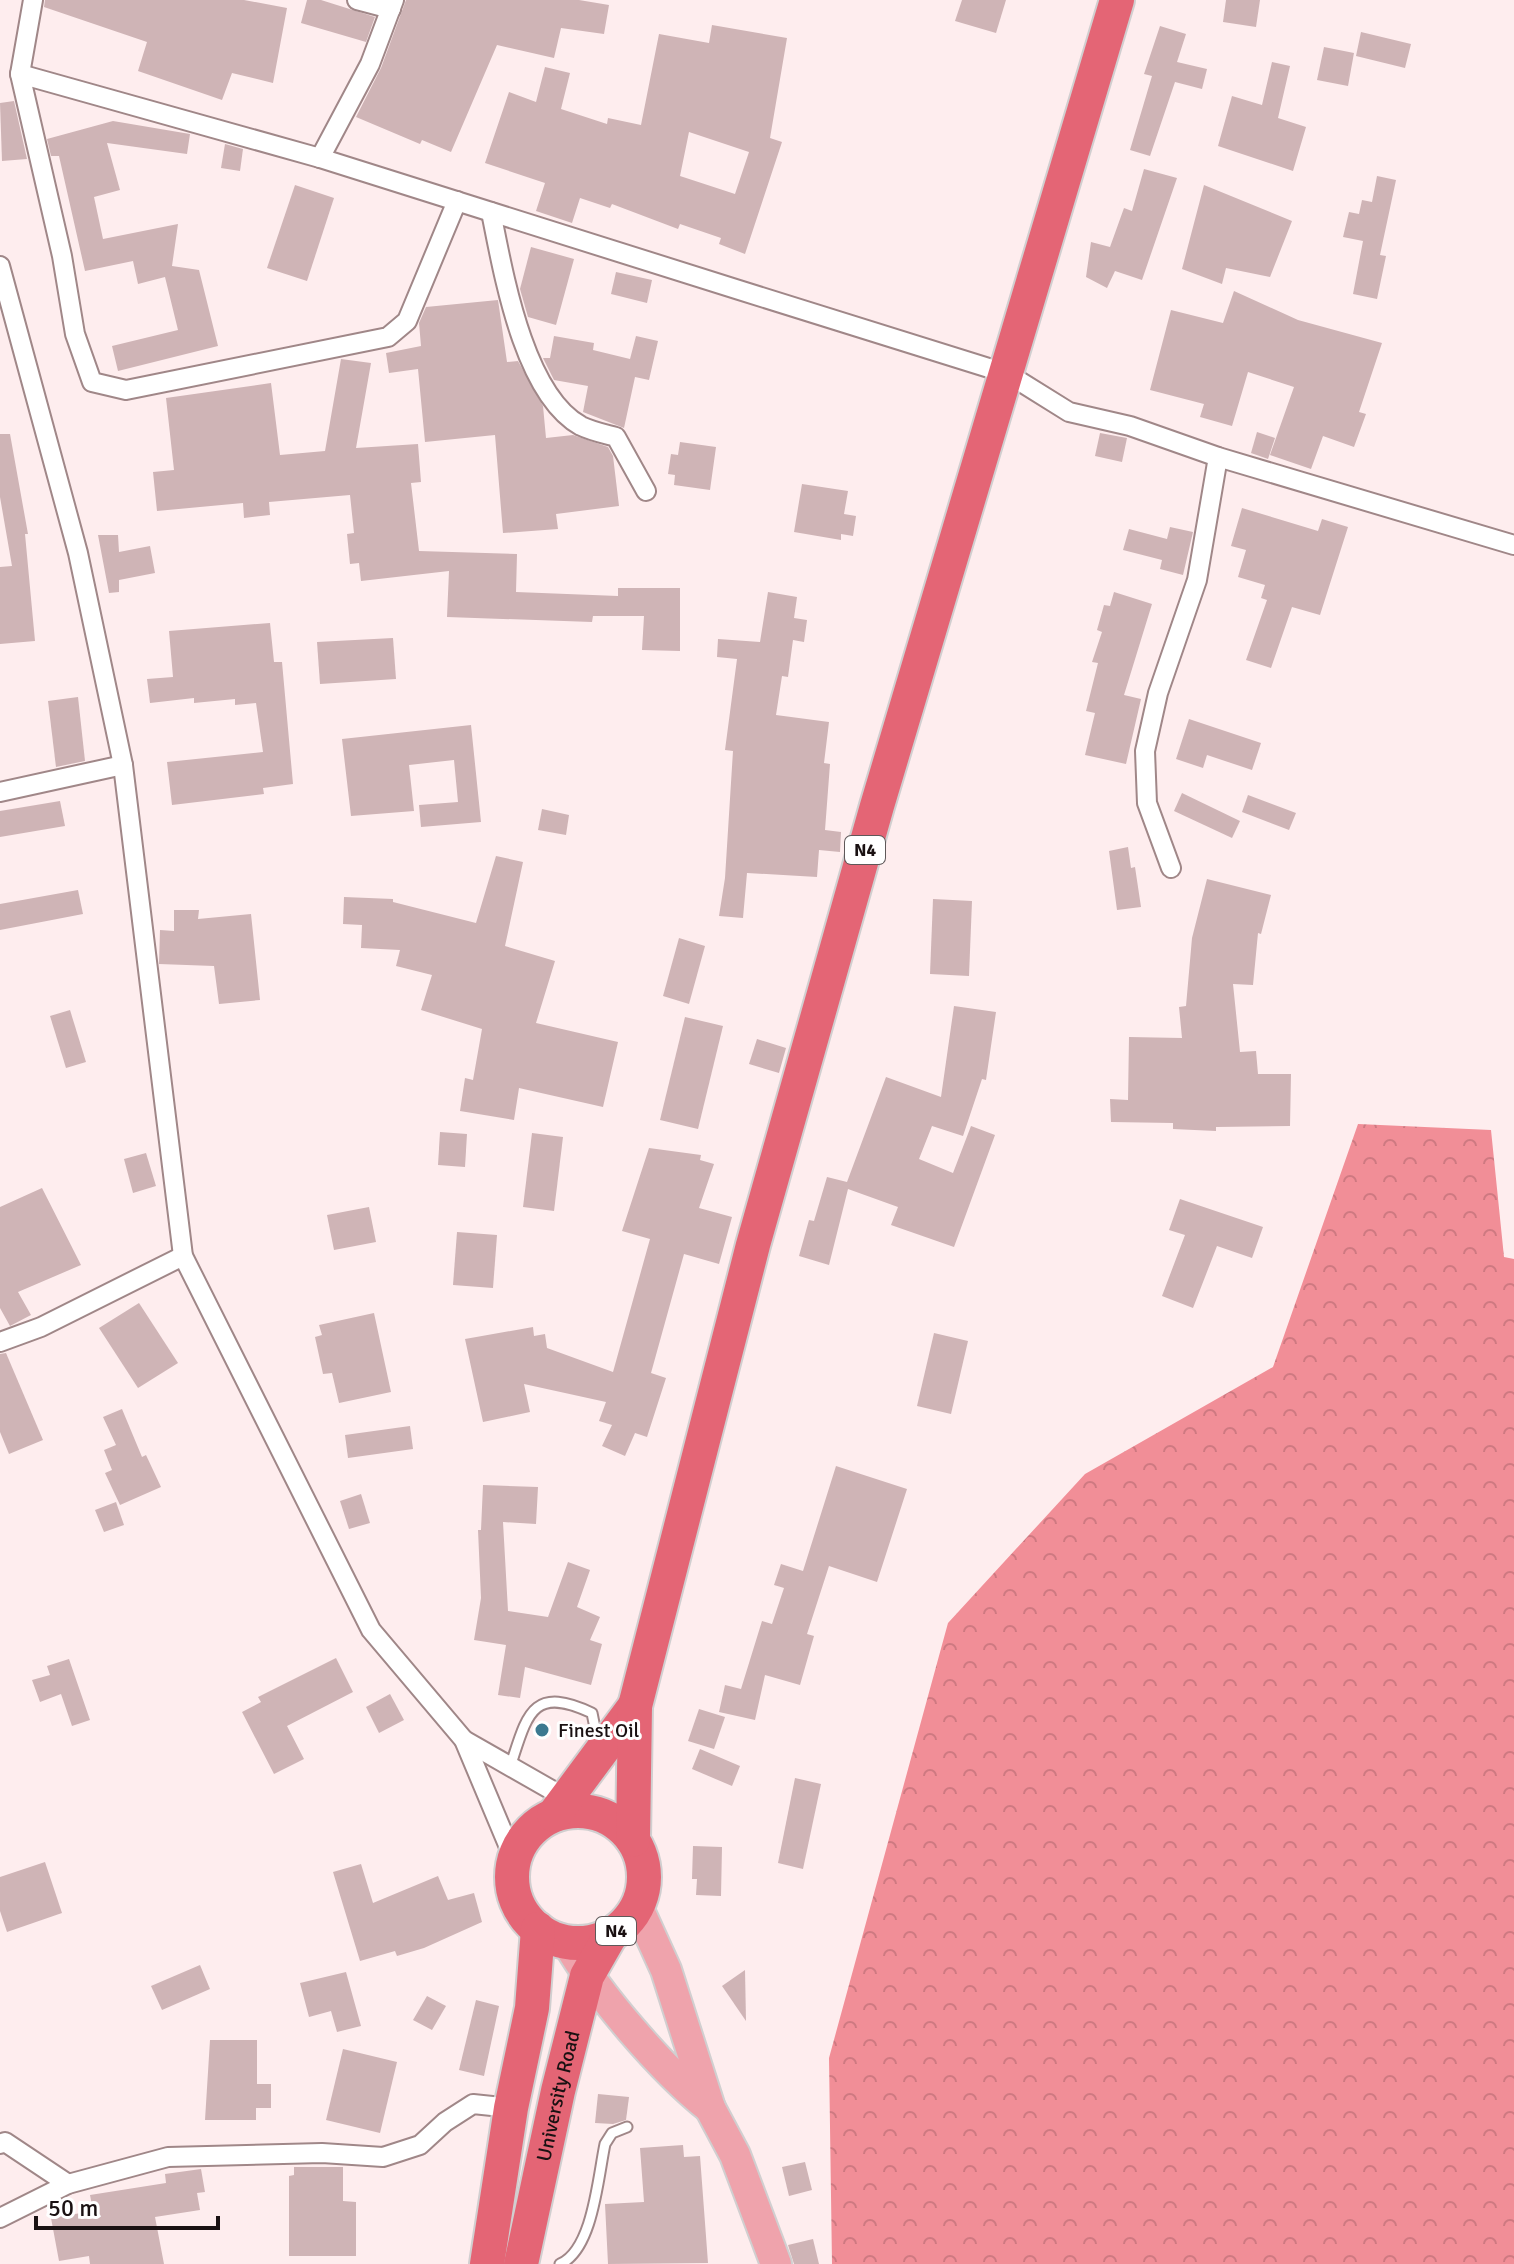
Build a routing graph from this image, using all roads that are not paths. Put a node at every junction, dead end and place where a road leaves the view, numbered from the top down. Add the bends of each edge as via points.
1 (33, 0) edge
2 (357, 0) edge
3 (1117, 0) edge
4 (393, 5) edge
5 (20, 74) junction
6 (320, 158) junction
7 (457, 201) junction
8 (491, 212) junction
9 (0, 266) edge
10 (1008, 374) junction
11 (1218, 457) junction
12 (646, 491) dead end
13 (1514, 545) edge
14 (123, 765) junction
15 (0, 792) edge
16 (1171, 868) dead end
17 (183, 1256) junction
18 (0, 1342) edge
19 (635, 1706) junction
20 (464, 1740) junction
21 (596, 1761) junction
22 (510, 1767) junction
23 (570, 1808) junction
24 (633, 1840) junction
25 (514, 1859) junction
26 (637, 1906) junction
27 (611, 1934) junction
28 (552, 1936) junction
29 (587, 1976) junction
30 (511, 2108) junction
31 (710, 2108) junction
32 (627, 2127) dead end
33 (0, 2144) edge
34 (68, 2184) junction
35 (0, 2218) edge
36 (487, 2264) edge
37 (521, 2264) edge
38 (560, 2264) edge
39 (776, 2264) edge

1 - 5 street
2 - 4 street
3 - 10 highway, N4
4 - 6 street via 370,64
5 - 6 street
5 - 7 street via 75,334 92,382 126,390 388,337 407,321
6 - 7 street
7 - 8 street
8 - 10 street
8 - 12 street via 514,318 550,395 579,425 616,437
9 - 14 street via 78,553
10 - 11 street via 1069,412 1130,426
10 - 19 highway, N4 via 761,1215
11 - 13 street
11 - 16 street via 1197,580 1158,693 1145,751 1147,803
14 - 15 street
14 - 17 street
17 - 18 street
17 - 20 street via 371,1630
19 - 21 highway, N4
19 - 24 highway, N4
20 - 22 street
20 - 25 street
21 - 22 lane via 592,1713 570,1702 549,1700 534,1709
21 - 23 highway, N4
22 - 23 street
23 - 24 highway via 610,1819
23 - 25 highway, N4 via 528,1832
24 - 26 highway, N4 via 644,1872
25 - 28 highway via 513,1890 526,1918
26 - 27 highway, N4
26 - 31 main road via 666,1970
27 - 28 highway, N4 via 581,1943
27 - 29 highway, University Road / N4
28 - 29 main road
28 - 30 highway, University Road
29 - 31 main road via 681,2085
29 - 37 highway, University Road / N4
30 - 34 street via 473,2104 420,2145 383,2157 168,2157
30 - 36 highway, University Road
31 - 39 main road via 735,2155
32 - 38 lane via 612,2133 605,2144 586,2233 578,2251
33 - 34 street via 5,2142
34 - 35 street

